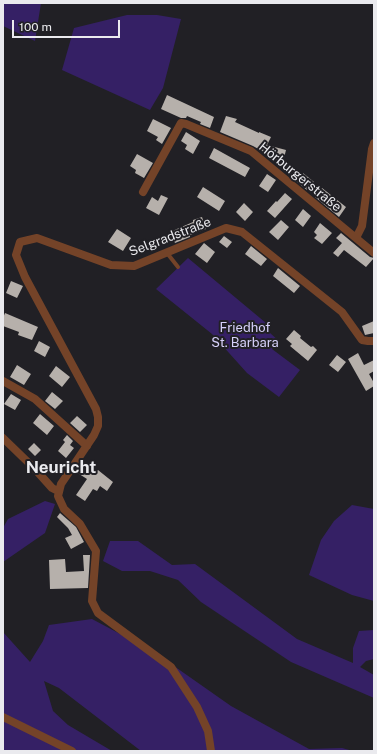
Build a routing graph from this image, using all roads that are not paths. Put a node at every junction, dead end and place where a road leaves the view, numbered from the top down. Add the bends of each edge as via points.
1 (374, 143) edge
2 (143, 192) dead end
3 (356, 238) junction
4 (167, 252) junction
5 (374, 253) edge
6 (178, 267) dead end
7 (374, 341) edge
8 (3, 381) edge
9 (3, 438) edge
10 (87, 446) junction
11 (58, 491) junction
12 (3, 717) edge
13 (72, 751) edge
14 (211, 751) edge

1 - 3 street via 362,226
2 - 3 street, Hörburgerstraße via 181,123 186,124 251,151
3 - 5 street, Hörburgerstraße
4 - 6 lane
4 - 7 street, Selgradstraße via 226,228 242,232 342,312 362,340
4 - 10 street, Selgradstraße via 134,266 111,265 37,238 20,242 16,255 25,277 96,409 98,426
8 - 10 street via 35,399
9 - 11 street via 52,488
10 - 11 street
11 - 14 street via 64,509 80,524 96,550 92,601 98,613 171,667 197,707 208,731
12 - 13 street

